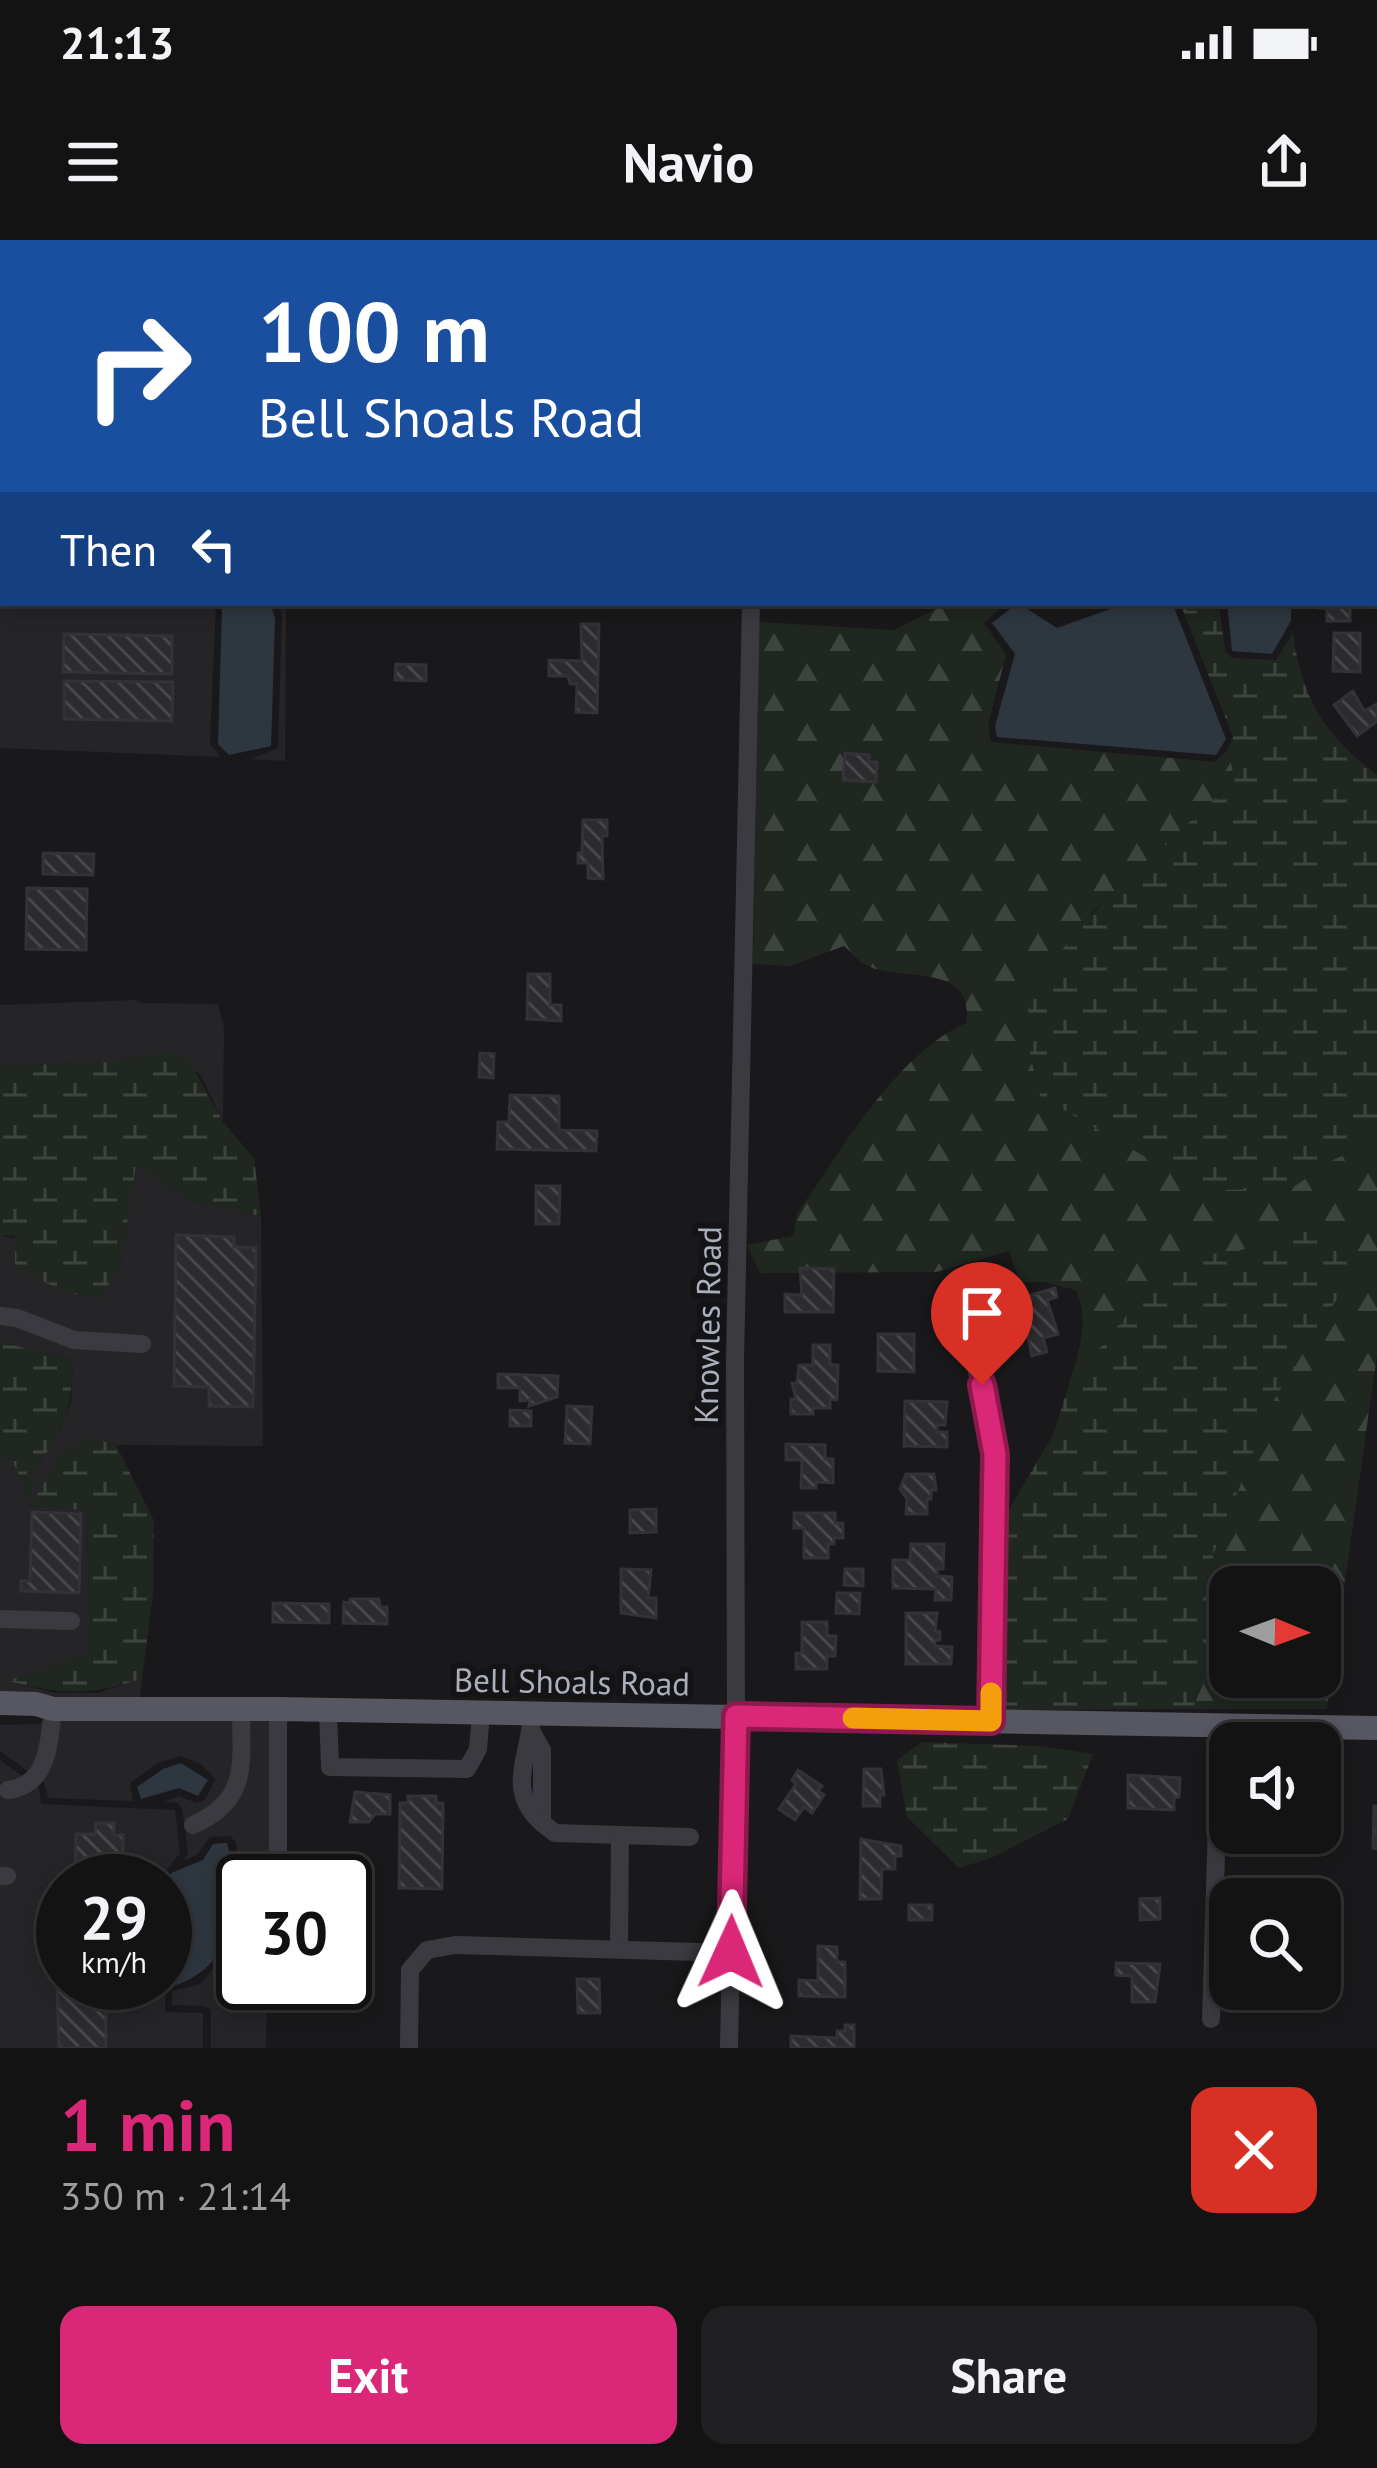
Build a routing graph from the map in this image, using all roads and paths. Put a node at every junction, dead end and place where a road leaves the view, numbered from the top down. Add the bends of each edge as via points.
1 (751, 606) edge
2 (0, 1316) edge
3 (142, 1344) dead end
4 (971, 1345) dead end
5 (0, 1619) edge
6 (71, 1621) dead end
7 (0, 1702) edge
8 (53, 1709) junction
9 (241, 1709) junction
10 (278, 1709) junction
11 (328, 1710) junction
12 (481, 1712) junction
13 (736, 1716) junction
14 (0, 1717) edge
15 (991, 1721) junction
16 (532, 1723) junction
17 (1209, 1725) edge
18 (1341, 1727) edge
19 (1377, 1728) edge
20 (8, 1790) dead end
21 (193, 1825) dead end
22 (620, 1835) junction
23 (690, 1837) dead end
24 (278, 1854) edge
25 (1216, 1854) edge
26 (619, 1949) junction
27 (731, 1952) junction
28 (1211, 2019) dead end
29 (409, 2048) edge
30 (729, 2048) edge

1 - 13 street, Knowles Road
2 - 3 street via 74,1340
4 - 15 street via 995,1454
5 - 6 street
7 - 8 main road, Bell Shoals Road
8 - 9 main road, Bell Shoals Road
8 - 14 main road, Bell Shoals Road
8 - 20 street via 37,1776
9 - 10 main road, Bell Shoals Road
9 - 21 street via 235,1792
10 - 11 main road, Bell Shoals Road
10 - 24 street
11 - 12 main road, Bell Shoals Road
11 - 12 street via 330,1767 467,1769
12 - 16 main road, Bell Shoals Road
13 - 15 main road, Bell Shoals Road
13 - 16 main road, Bell Shoals Road
13 - 27 street, Knowles Road
15 - 17 main road, Bell Shoals Road
16 - 22 street via 524,1747 532,1786 525,1809 555,1833
18 - 19 main road, Bell Shoals Road
22 - 23 street
22 - 26 street
25 - 28 street
26 - 27 street
26 - 29 street via 427,1950 410,1970
27 - 30 street, Knowles Road

